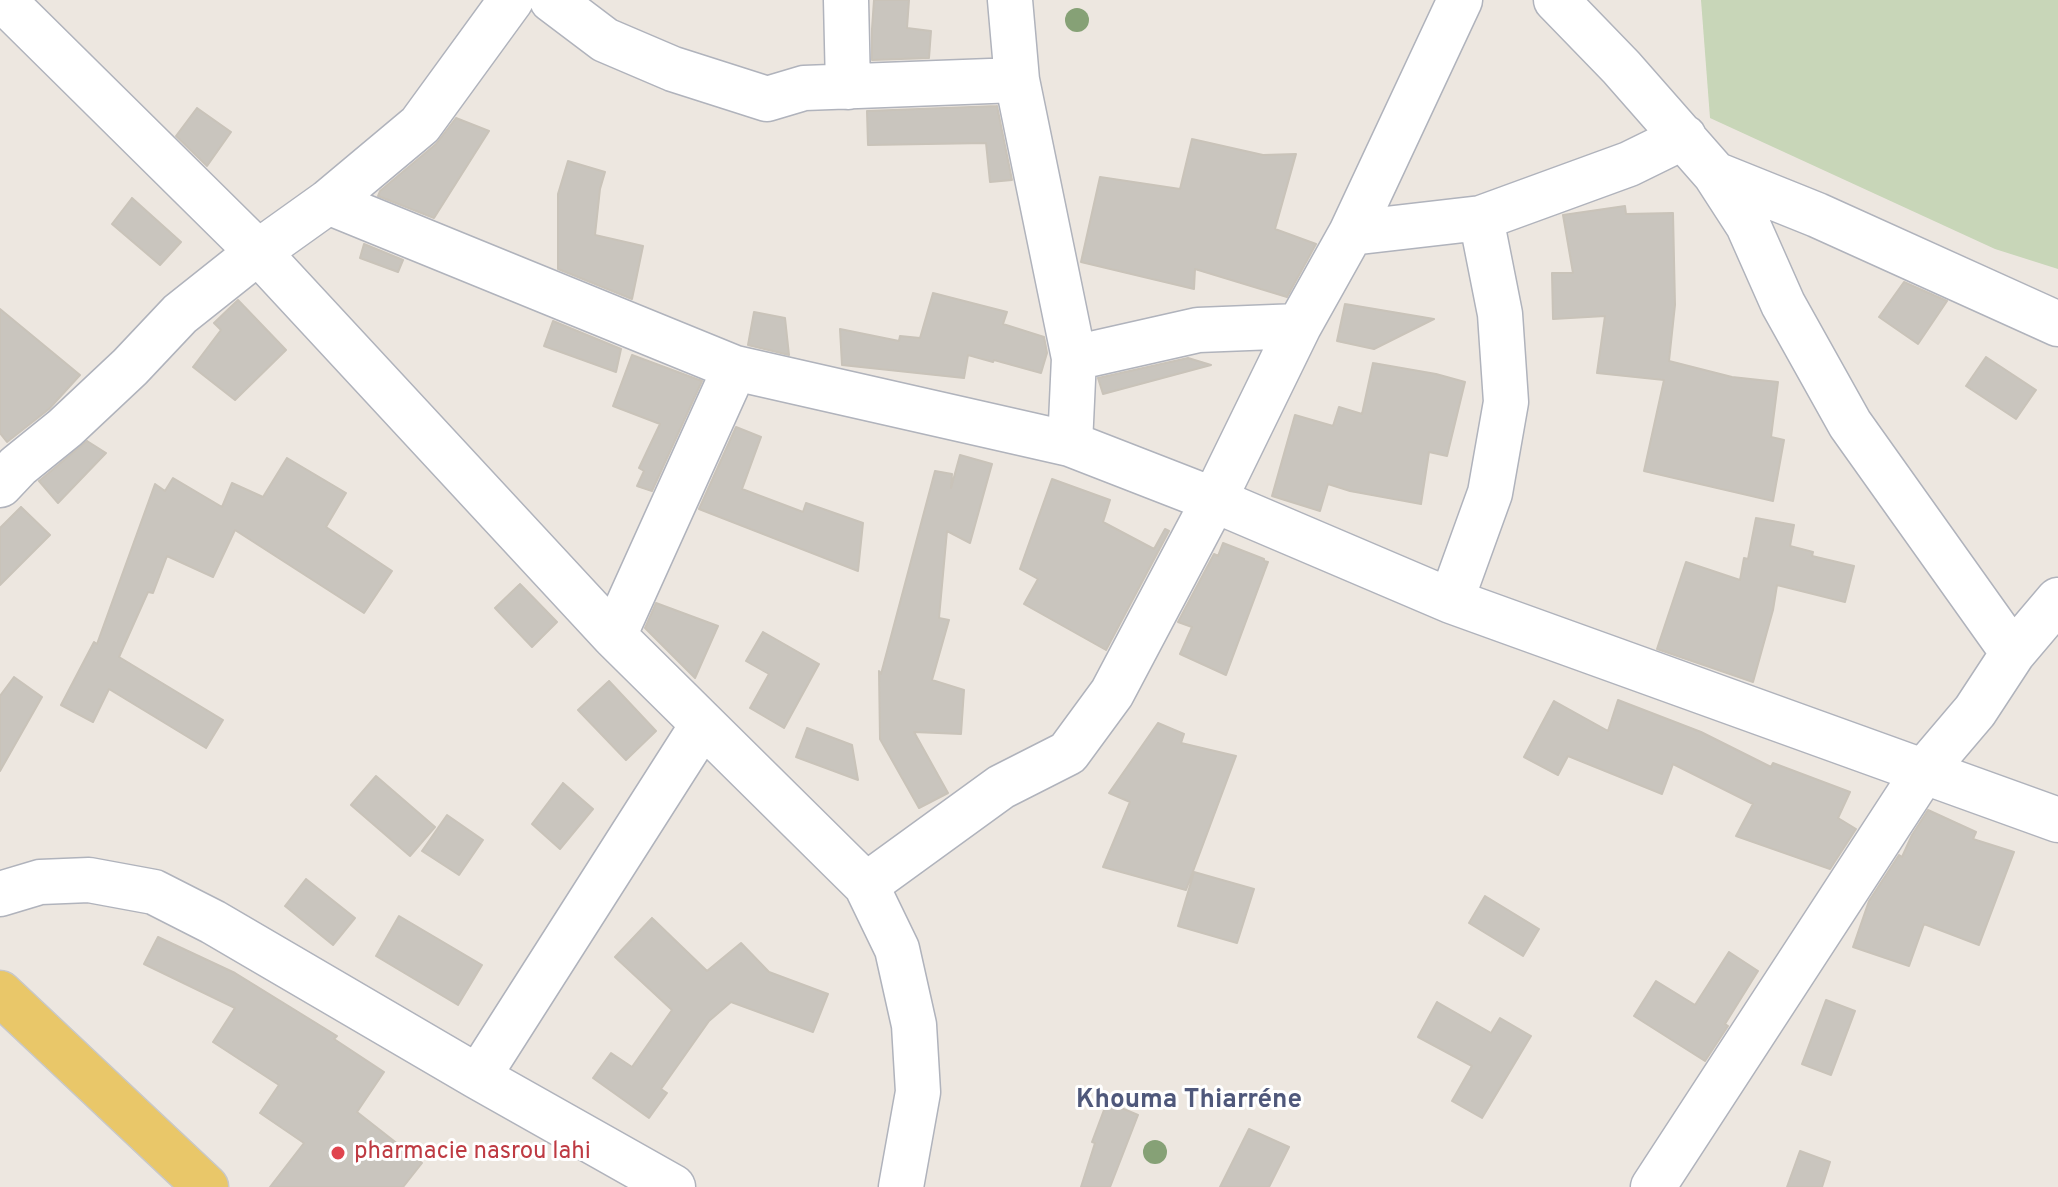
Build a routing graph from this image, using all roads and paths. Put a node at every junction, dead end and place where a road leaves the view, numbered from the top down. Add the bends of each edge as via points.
1 (3, 0) edge
2 (511, 0) edge
3 (552, 0) edge
4 (846, 0) edge
5 (1010, 0) edge
6 (1460, 0) edge
7 (1556, 0) edge
8 (1017, 80) junction
9 (848, 87) junction
10 (1684, 137) junction
11 (1715, 174) junction
12 (328, 202) junction
13 (1481, 218) junction
14 (1351, 233) junction
15 (258, 252) junction
16 (2058, 324) edge
17 (1299, 326) junction
18 (1074, 358) junction
19 (735, 368) junction
20 (1070, 444) junction
21 (0, 485) edge
22 (1214, 500) junction
23 (2058, 600) edge
24 (1451, 601) junction
25 (614, 636) junction
26 (2013, 653) junction
27 (703, 724) junction
28 (1924, 771) junction
29 (2058, 820) edge
30 (866, 885) junction
31 (0, 894) edge
32 (0, 993) edge
33 (478, 1077) junction
34 (206, 1187) edge
35 (673, 1187) edge
36 (901, 1187) edge
37 (1653, 1187) edge

1 - 15 street
2 - 12 street via 420,125
3 - 9 street via 605,40 767,99 804,88
4 - 9 street
5 - 8 street
6 - 14 street
7 - 10 street
8 - 9 street
8 - 18 street
10 - 11 street
10 - 13 street via 1629,164
11 - 16 street
11 - 26 street via 1748,225 1783,304 1850,424
12 - 15 street
12 - 19 street
13 - 14 street
13 - 24 street via 1500,314 1506,402 1490,493
14 - 17 street
15 - 21 street via 180,314
15 - 25 street
17 - 18 street via 1198,330
17 - 22 street
18 - 20 street
19 - 20 street
19 - 25 street
20 - 22 street
22 - 24 street
22 - 30 street via 1112,693 1068,753 1001,787
23 - 26 street
24 - 28 street
25 - 27 street
26 - 28 street via 1975,711
27 - 30 street
27 - 33 street
28 - 29 street
28 - 37 street
30 - 36 street via 897,949 914,1025 918,1092
31 - 33 street via 40,882 89,880 154,892
32 - 34 main road
33 - 35 street

